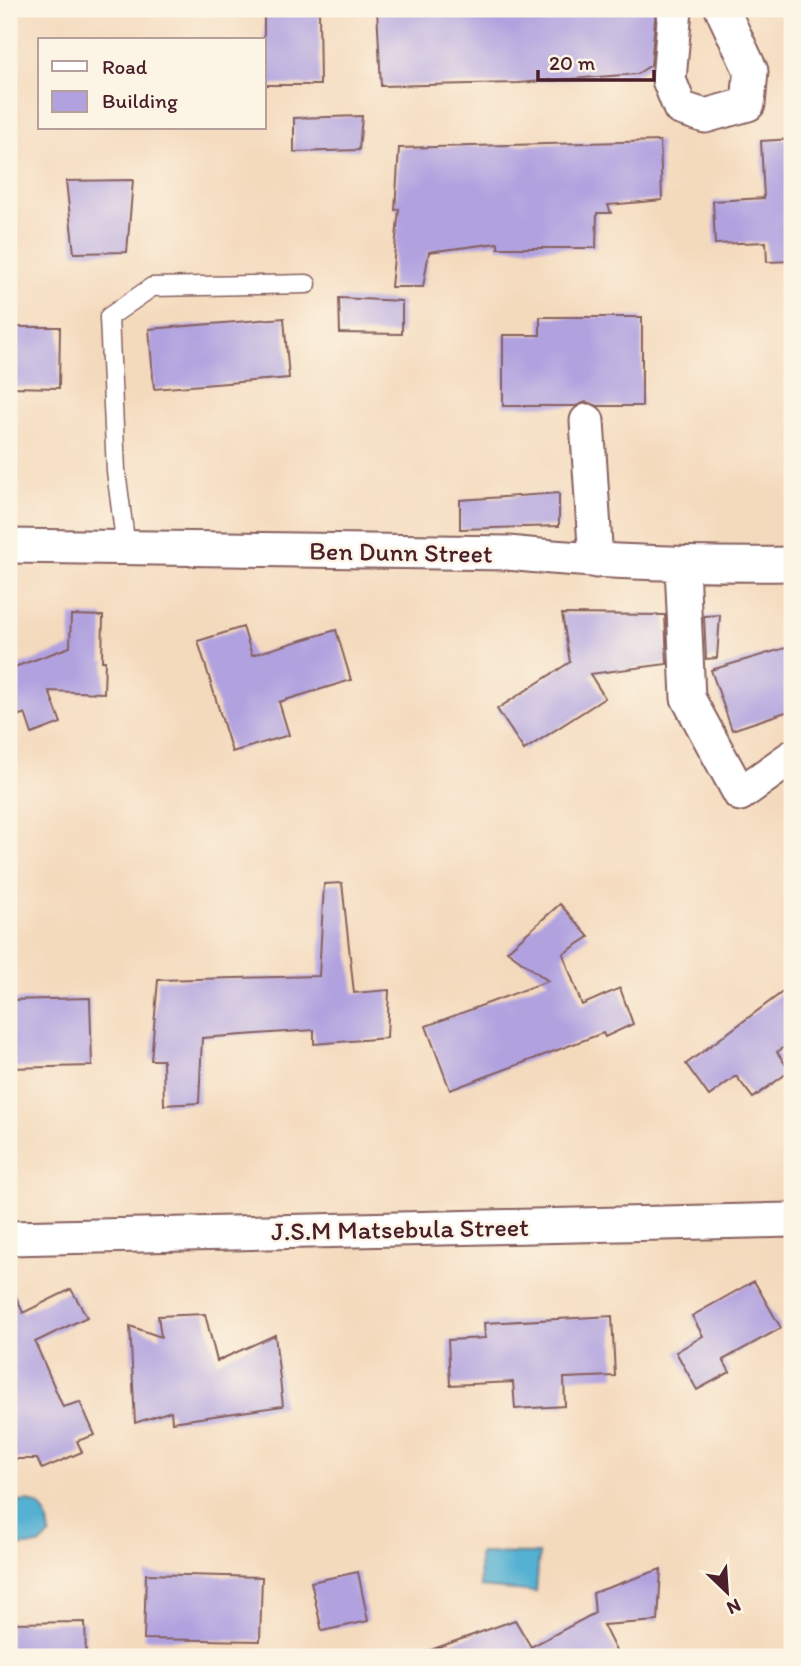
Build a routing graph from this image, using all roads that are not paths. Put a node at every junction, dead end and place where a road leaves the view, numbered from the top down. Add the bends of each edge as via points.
1 (675, 9) edge
2 (722, 9) edge
3 (307, 284) dead end
4 (587, 421) dead end
5 (9, 546) edge
6 (126, 548) junction
7 (596, 561) junction
8 (792, 564) edge
9 (682, 566) junction
10 (792, 757) edge
11 (792, 1220) edge
12 (9, 1238) edge

1 - 2 street via 669,80 680,108 705,116 748,104 751,71
3 - 6 lane via 152,287 109,317 116,471
4 - 7 street
5 - 6 street, Ben Dunn Street
6 - 7 street, Ben Dunn Street via 508,553
7 - 9 street, Ben Dunn Street
8 - 9 street, Ben Dunn Street
9 - 10 street via 688,698 740,794
11 - 12 street, J.S.M Matsebula Street

